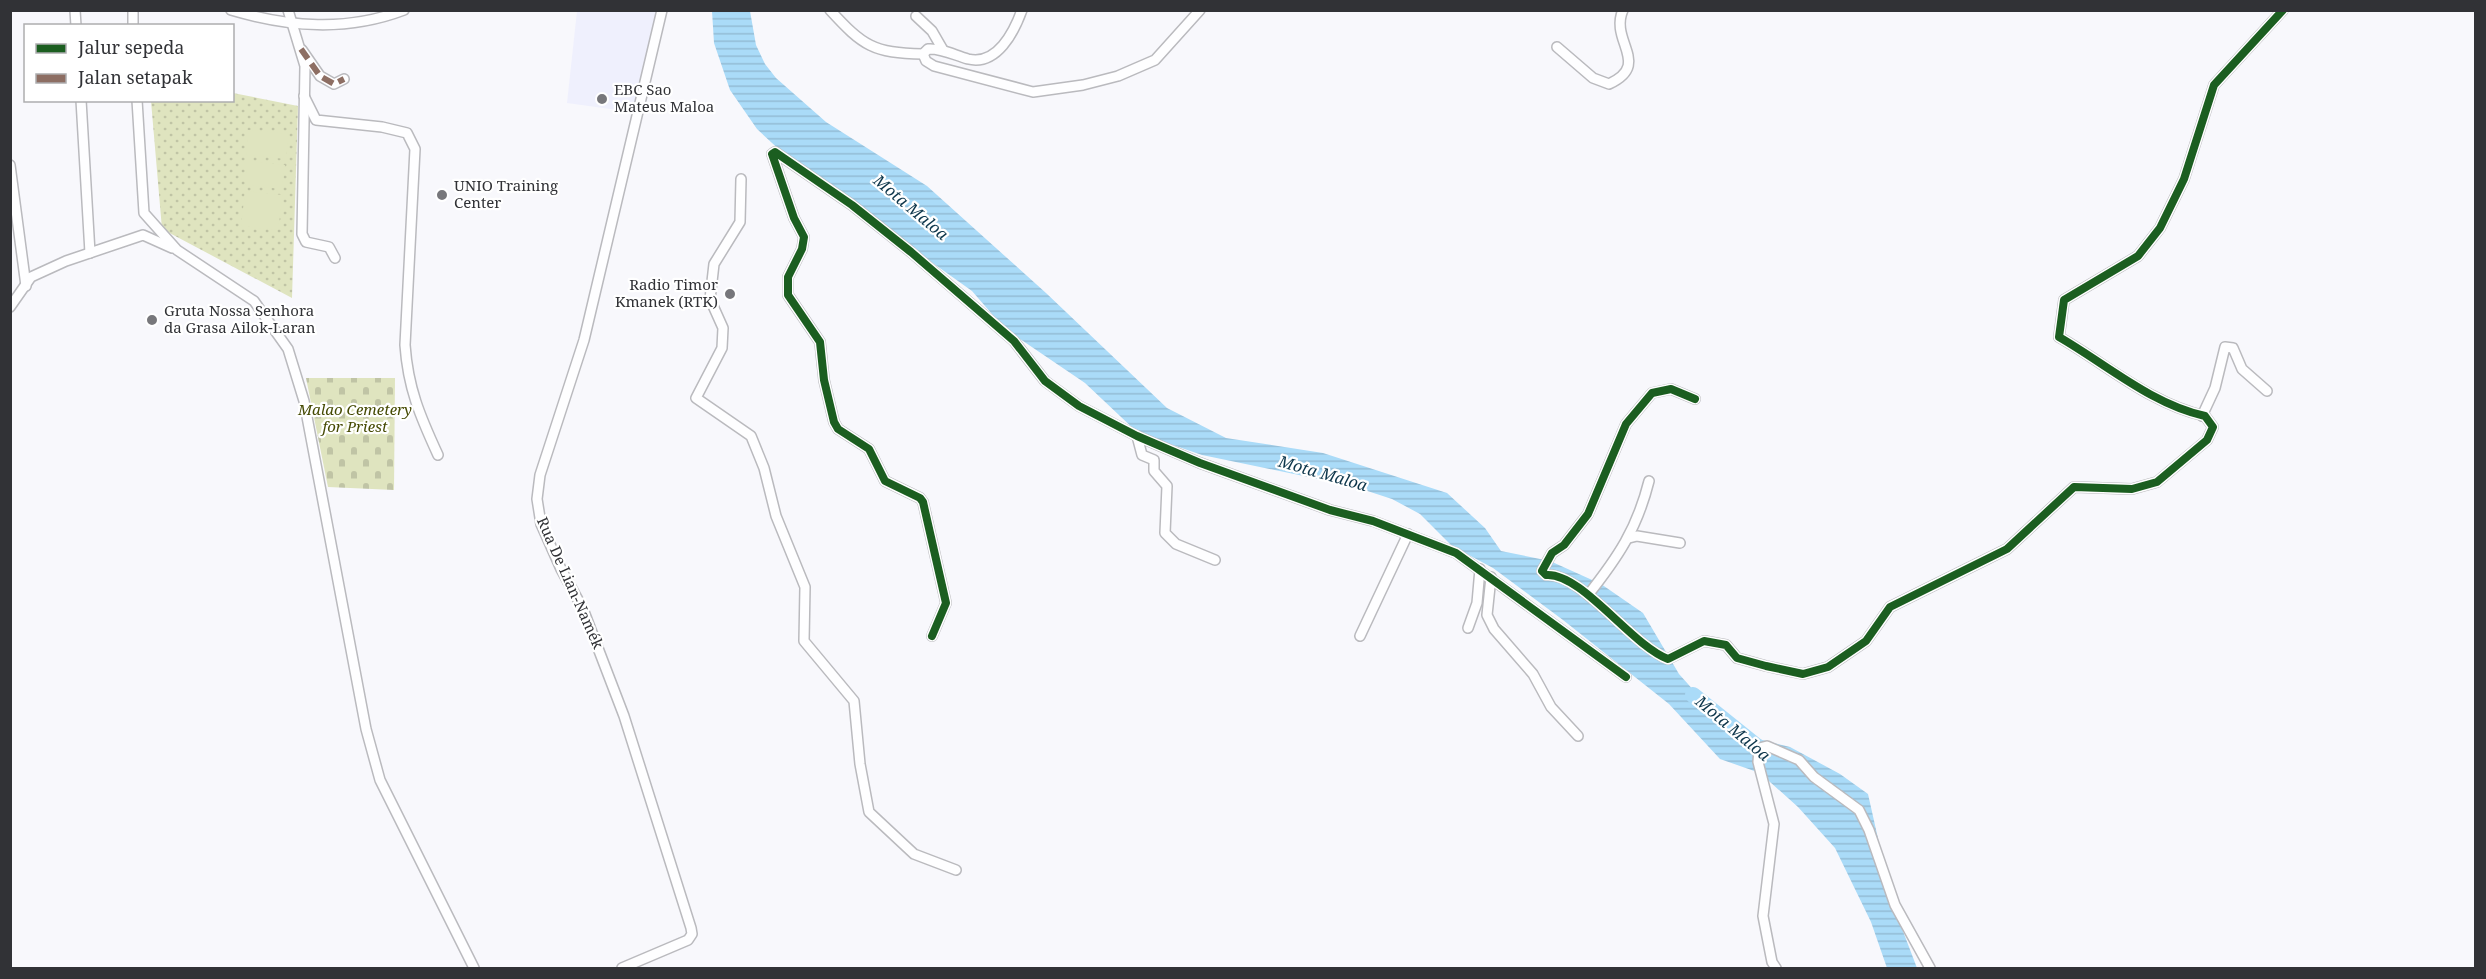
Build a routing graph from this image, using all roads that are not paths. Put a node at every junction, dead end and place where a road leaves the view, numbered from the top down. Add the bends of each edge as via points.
1 (231, 10) edge
2 (288, 10) edge
3 (404, 10) edge
4 (662, 10) edge
5 (830, 10) edge
6 (1022, 10) edge
7 (1200, 10) edge
8 (1623, 10) edge
9 (2283, 10) edge
10 (916, 16) dead end
11 (292, 25) junction
12 (1557, 47) dead end
13 (301, 48) junction
14 (945, 52) junction
15 (923, 54) junction
16 (344, 79) dead end
17 (304, 96) junction
18 (81, 102) edge
19 (137, 102) edge
20 (10, 165) edge
21 (741, 179) dead end
22 (177, 250) junction
23 (90, 253) junction
24 (335, 258) dead end
25 (26, 286) junction
26 (10, 307) edge
27 (2267, 391) dead end
28 (1695, 399) dead end
29 (2202, 416) junction
30 (1137, 436) junction
31 (438, 454) dead end
32 (1649, 481) dead end
33 (1408, 534) junction
34 (1629, 538) junction
35 (1680, 543) dead end
36 (1215, 560) dead end
37 (1480, 569) junction
38 (1491, 577) junction
39 (1588, 595) junction
40 (1468, 628) dead end
41 (932, 636) dead end
42 (1360, 636) dead end
43 (1626, 677) dead end
44 (1578, 736) dead end
45 (956, 870) dead end
46 (474, 969) edge
47 (622, 969) edge
48 (1776, 969) edge
49 (1930, 969) edge

1 - 11 street
2 - 11 street
3 - 11 street via 369,22
4 - 47 street, Rua De Lian-Namék via 584,340 538,490 541,524 583,609 620,705 691,928 688,940
5 - 15 street via 852,34 881,52
6 - 14 street via 1007,43 990,55 972,60
7 - 15 street via 1155,60 1083,85 1033,92 934,66 926,62
8 - 12 street via 1619,33 1629,54 1627,68 1618,80 1609,84 1593,78
9 - 29 street via 2214,85 2184,179 2160,228 2138,256 2064,300 2059,337 2153,396
10 - 14 street via 932,31
11 - 13 street
13 - 16 street via 320,76 334,84
13 - 17 street
14 - 15 street via 938,48
17 - 24 street via 302,234 306,242 329,247
17 - 31 street via 316,120 407,133 415,149 405,345 407,377 415,406
18 - 23 street
19 - 22 street via 144,213
20 - 25 street
21 - 45 street via 740,222 714,264 710,299 723,328 722,348 696,398 751,435 776,516 805,587 804,641 854,701 869,812 914,854
22 - 23 street via 143,235
22 - 46 street via 254,301 288,350 306,411 366,729 380,780
23 - 25 street via 31,277
25 - 26 street
27 - 29 street via 2242,369 2234,348 2226,347 2215,388
28 - 39 street via 1671,389 1652,393 1626,424 1588,514 1543,566 1546,574 1555,574
29 - 39 street via 2213,427 2207,440 2157,482 2132,489 2074,487 2007,549 1890,607 1866,641 1848,655 1803,674 1737,658 1726,645 1704,641 1668,659 1652,653
30 - 33 street via 1200,463
30 - 36 street via 1142,455 1154,460 1154,471 1167,486 1163,527 1168,538
30 - 41 street via 1079,406 1045,381 1014,341 955,289 852,205 773,153 804,237 788,277 788,295 820,342 834,422 838,429 869,449 885,481 923,502 946,603
32 - 34 street via 1641,513
33 - 37 street via 1456,553
33 - 42 street
34 - 35 street
34 - 39 street
37 - 38 street
37 - 40 street via 1477,603
38 - 43 street
38 - 44 street via 1487,615 1494,629 1533,674 1551,707
48 - 49 street via 1763,916 1774,824 1758,762 1759,748 1767,746 1799,760 1859,810 1895,905

